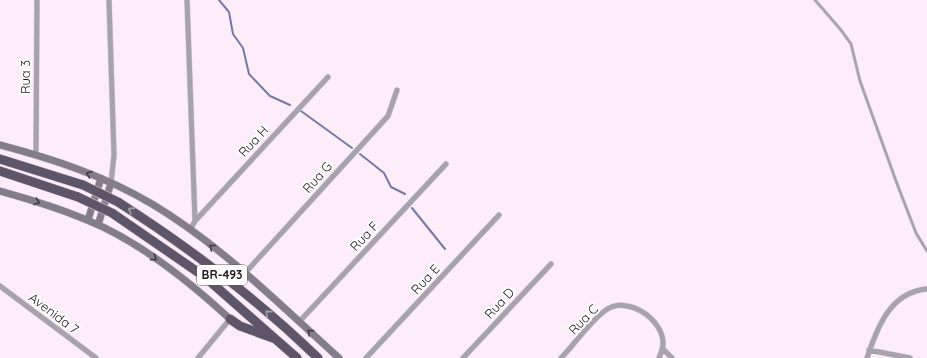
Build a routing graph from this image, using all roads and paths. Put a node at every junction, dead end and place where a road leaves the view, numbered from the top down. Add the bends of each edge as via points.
1 (37, 0) edge
2 (109, 0) edge
3 (187, 0) edge
4 (815, 0) edge
5 (328, 77) dead end
6 (397, 90) dead end
7 (0, 145) edge
8 (36, 155) junction
9 (0, 159) edge
10 (446, 164) dead end
11 (0, 171) edge
12 (101, 178) junction
13 (111, 183) junction
14 (0, 191) edge
15 (499, 215) dead end
16 (88, 220) junction
17 (195, 221) junction
18 (98, 225) junction
19 (190, 230) junction
20 (927, 250) edge
21 (551, 264) dead end
22 (245, 274) junction
23 (0, 286) edge
24 (927, 289) edge
25 (230, 319) junction
26 (299, 322) junction
27 (276, 339) junction
28 (663, 349) junction
29 (869, 350) junction
30 (96, 358) edge
31 (198, 358) edge
32 (297, 358) edge
33 (318, 358) edge
34 (339, 358) edge
35 (366, 358) edge
36 (463, 358) edge
37 (561, 358) edge
38 (659, 358) edge
39 (672, 358) edge
40 (867, 358) edge
41 (910, 358) edge

1 - 8 street, Rua 3
2 - 13 street via 114,155
3 - 17 street
4 - 20 lane via 842,30 850,44 860,81 896,181 916,233
5 - 17 street, Rua H
6 - 22 street, Rua G via 388,116
7 - 8 main road
12 -> 8 main road
33 -> 9 highway, BR-493, bridge via 214,268 118,202 83,185
10 - 26 street, Rua F
11 - 27 highway, BR-493, bridge via 78,197 112,213 205,277
12 - 13 main road
12 - 16 main road
13 - 18 main road
13 - 19 main road via 153,205
14 -> 16 main road
15 - 35 street, Rua E
16 - 18 main road
17 - 19 street, Rua H
18 -> 25 main road via 171,270
22 -> 19 main road
21 - 36 street, Rua D
22 - 26 main road
23 - 30 street, Avenida 7
24 - 29 street via 906,296 889,309 877,327
25 - 27 highway via 240,326
25 - 31 street
34 -> 26 main road
27 - 32 highway, BR-493
28 - 37 street, Rua C via 662,337 650,317 633,308 617,307 606,310
28 - 38 street
28 - 39 street
29 - 40 street
29 - 41 street

